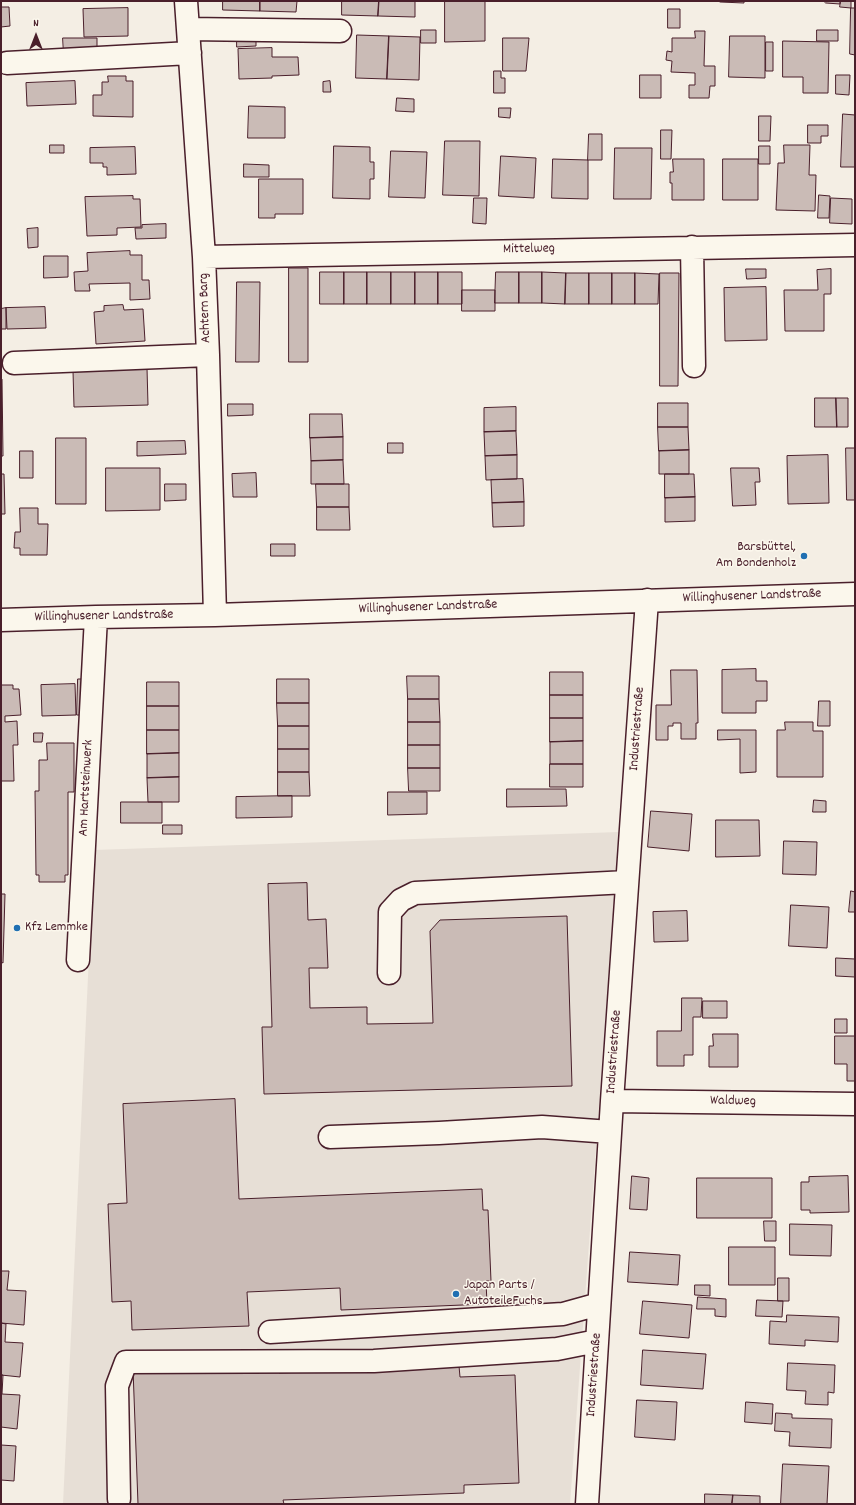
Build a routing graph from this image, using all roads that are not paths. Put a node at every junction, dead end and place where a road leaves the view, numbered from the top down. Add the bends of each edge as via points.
1 (186, 1) edge
2 (188, 29) junction
3 (340, 31) dead end
4 (190, 54) junction
5 (7, 63) dead end
6 (855, 245) edge
7 (692, 247) junction
8 (204, 257) junction
9 (208, 354) junction
10 (14, 363) dead end
11 (694, 366) dead end
12 (855, 594) edge
13 (647, 600) junction
14 (214, 615) junction
15 (96, 616) junction
16 (1, 620) edge
17 (627, 882) junction
18 (78, 960) dead end
19 (389, 973) dead end
20 (612, 1101) junction
21 (855, 1104) edge
22 (610, 1132) junction
23 (330, 1137) dead end
24 (599, 1304) junction
25 (270, 1332) dead end
26 (597, 1341) junction
27 (119, 1499) dead end
28 (587, 1504) edge

1 - 2 street, Achtern Barg
2 - 3 street
2 - 4 street, Achtern Barg
4 - 5 street
4 - 8 street, Achtern Barg
6 - 7 street, Mittelweg
7 - 8 street, Mittelweg
7 - 11 street
8 - 9 street, Achtern Barg
9 - 10 street
9 - 14 street, Achtern Barg
12 - 13 street, Willinghusener Landstraße
13 - 14 street, Willinghusener Landstraße
13 - 17 street, Industriestraße
14 - 15 street, Willinghusener Landstraße
15 - 16 street, Willinghusener Landstraße
15 - 18 street, Am Hartsteinwerk
17 - 19 street via 416,893 401,900 390,912
17 - 20 street, Industriestraße
20 - 21 street, Waldweg
20 - 22 street, Industriestraße
22 - 23 street via 542,1127
22 - 24 street, Industriestraße
24 - 25 street via 563,1314
24 - 26 street, Industriestraße
26 - 27 street via 558,1349 374,1362 126,1362 117,1386
26 - 28 street, Industriestraße

